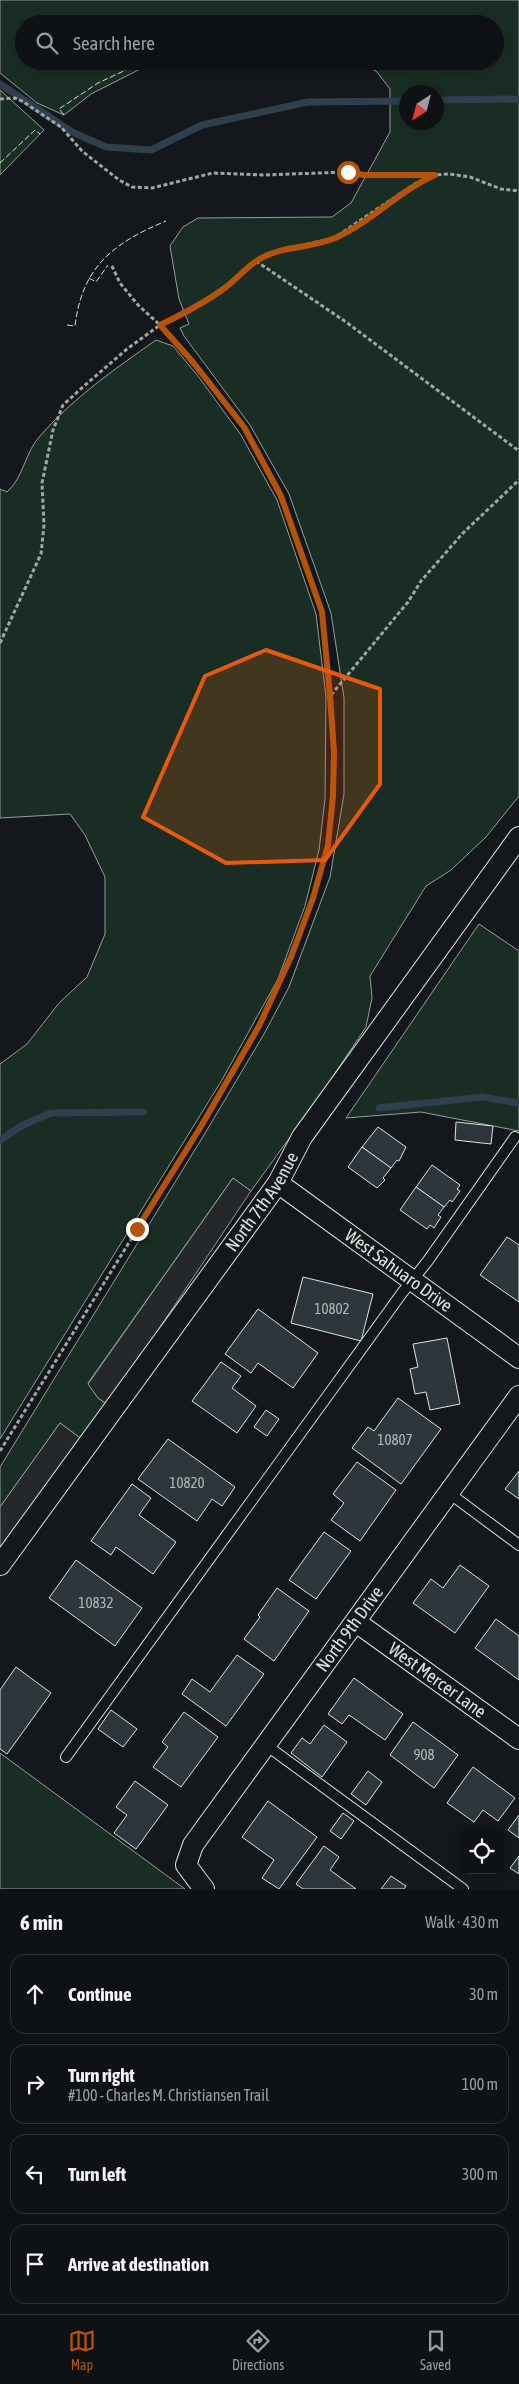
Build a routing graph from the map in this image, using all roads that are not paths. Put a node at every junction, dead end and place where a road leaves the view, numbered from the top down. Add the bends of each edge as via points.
1 (519, 837) edge
2 (514, 1137) dead end
3 (278, 1183) junction
4 (412, 1281) junction
5 (519, 1358) edge
6 (519, 1396) edge
7 (449, 1493) junction
8 (519, 1545) edge
9 (0, 1565) edge
10 (356, 1622) junction
11 (519, 1739) edge
12 (266, 1745) junction
13 (66, 1757) dead end
14 (204, 1889) edge
15 (463, 1889) edge

1 - 3 street, North 7th Avenue via 302,1137
2 - 4 lane
3 - 4 street, West Sahuaro Drive
3 - 9 street, North 7th Avenue
4 - 5 street, West Sahuaro Drive
4 - 13 lane
6 - 7 street, North 9th Drive
7 - 8 lane
7 - 10 street, North 9th Drive
10 - 11 street, West Mercer Lane
10 - 12 street, North 9th Drive
12 - 14 street, North 9th Drive via 193,1845 186,1865
12 - 15 lane

